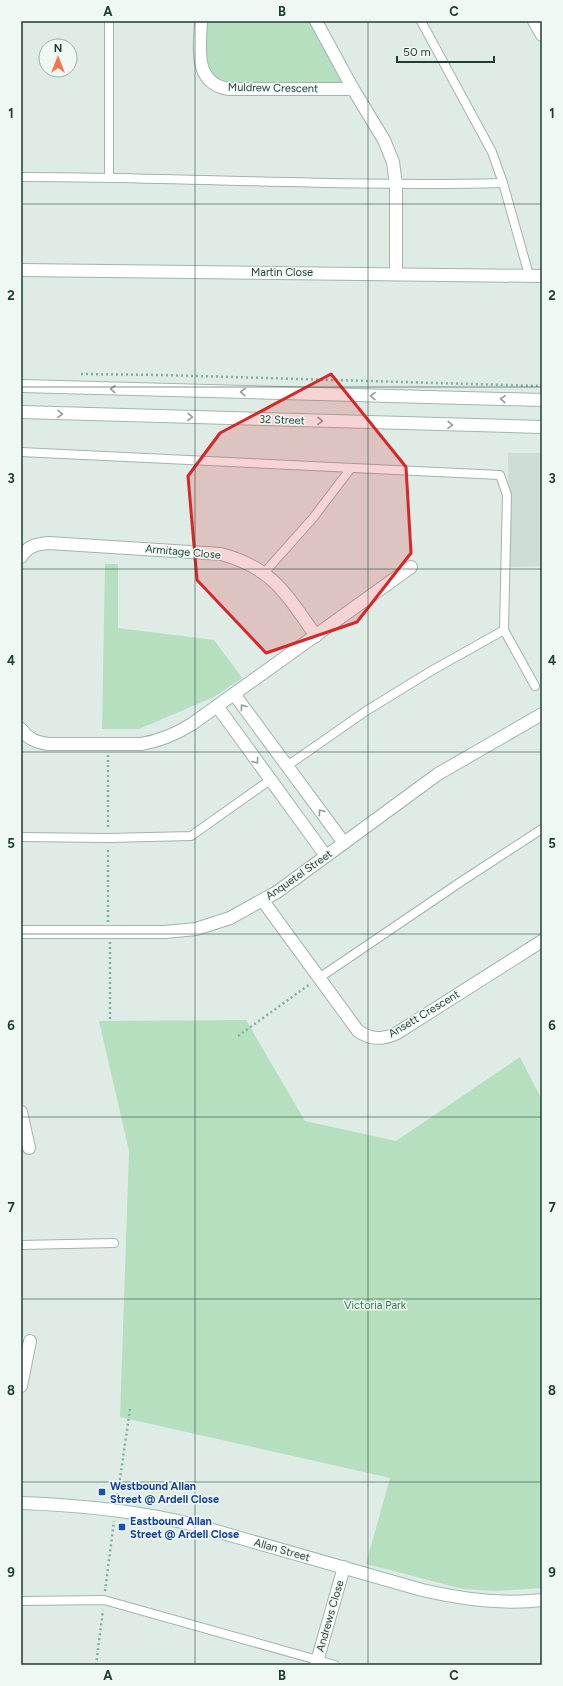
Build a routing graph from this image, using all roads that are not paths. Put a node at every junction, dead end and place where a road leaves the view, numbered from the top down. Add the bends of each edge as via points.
1 (109, 21) edge
2 (201, 21) edge
3 (316, 21) edge
4 (421, 21) edge
5 (534, 21) edge
6 (542, 35) edge
7 (353, 89) junction
8 (21, 177) edge
9 (109, 177) junction
10 (503, 183) junction
11 (396, 184) junction
12 (21, 270) edge
13 (396, 273) junction
14 (528, 276) junction
15 (542, 276) edge
16 (21, 386) edge
17 (542, 400) edge
18 (21, 412) edge
19 (542, 428) edge
20 (21, 452) edge
21 (351, 468) junction
22 (21, 557) edge
23 (411, 567) dead end
24 (264, 573) junction
25 (504, 630) junction
26 (316, 636) junction
27 (535, 686) dead end
28 (234, 694) junction
29 (217, 706) junction
30 (542, 714) edge
31 (21, 729) edge
32 (287, 766) junction
33 (270, 780) junction
34 (542, 829) edge
35 (21, 837) edge
36 (344, 843) junction
37 (326, 856) junction
38 (263, 901) junction
39 (21, 932) edge
40 (542, 941) edge
41 (319, 978) junction
42 (21, 1112) edge
43 (29, 1148) dead end
44 (114, 1243) dead end
45 (21, 1245) edge
46 (30, 1341) dead end
47 (21, 1386) edge
48 (21, 1503) edge
49 (344, 1567) junction
50 (542, 1600) edge
51 (21, 1601) edge
52 (317, 1662) edge
53 (335, 1665) edge

1 - 9 lane
2 - 7 street, Muldrew Crescent via 201,64 207,77 216,85 228,89
3 - 7 street
4 - 10 lane via 492,152
5 - 6 street
7 - 11 street via 387,145 393,162
8 - 9 lane
9 - 11 lane
10 - 11 lane
10 - 14 lane
11 - 13 street
12 - 13 street, Martin Close
13 - 14 street, Martin Close
14 - 15 street, Martin Close
17 -> 16 street
18 -> 19 street, 32 Street
20 - 21 lane
21 - 24 lane via 313,518
21 - 25 lane via 500,475 507,495
22 - 24 street, Armitage Close via 30,547 49,543 205,552 235,558
23 - 26 street
24 - 26 street, Armitage Close via 285,593
25 - 27 lane
25 - 32 lane via 366,711
26 - 28 street
28 - 29 street
32 -> 28 street
29 - 31 street via 182,731 142,744 39,743
29 -> 33 street
30 - 36 street, Anquetel Street via 438,774
32 - 33 street
36 -> 32 street
33 - 35 lane via 191,836
33 - 37 street
34 - 41 lane via 462,880
36 - 37 street, Anquetel Street
37 - 38 street, Anquetel Street
38 - 39 street, Anquetel Street via 230,918 181,931
38 - 41 street, Ansett Crescent
40 - 41 street, Ansett Crescent via 397,1033 384,1038 370,1038 358,1031
42 - 43 street
44 - 45 lane
46 - 47 street
48 - 49 street, Allan Street via 90,1506 159,1516
49 - 50 street, Allan Street via 422,1590 457,1597 502,1602
49 - 52 street, Andrews Close
51 - 52 lane via 104,1600
52 - 53 lane

